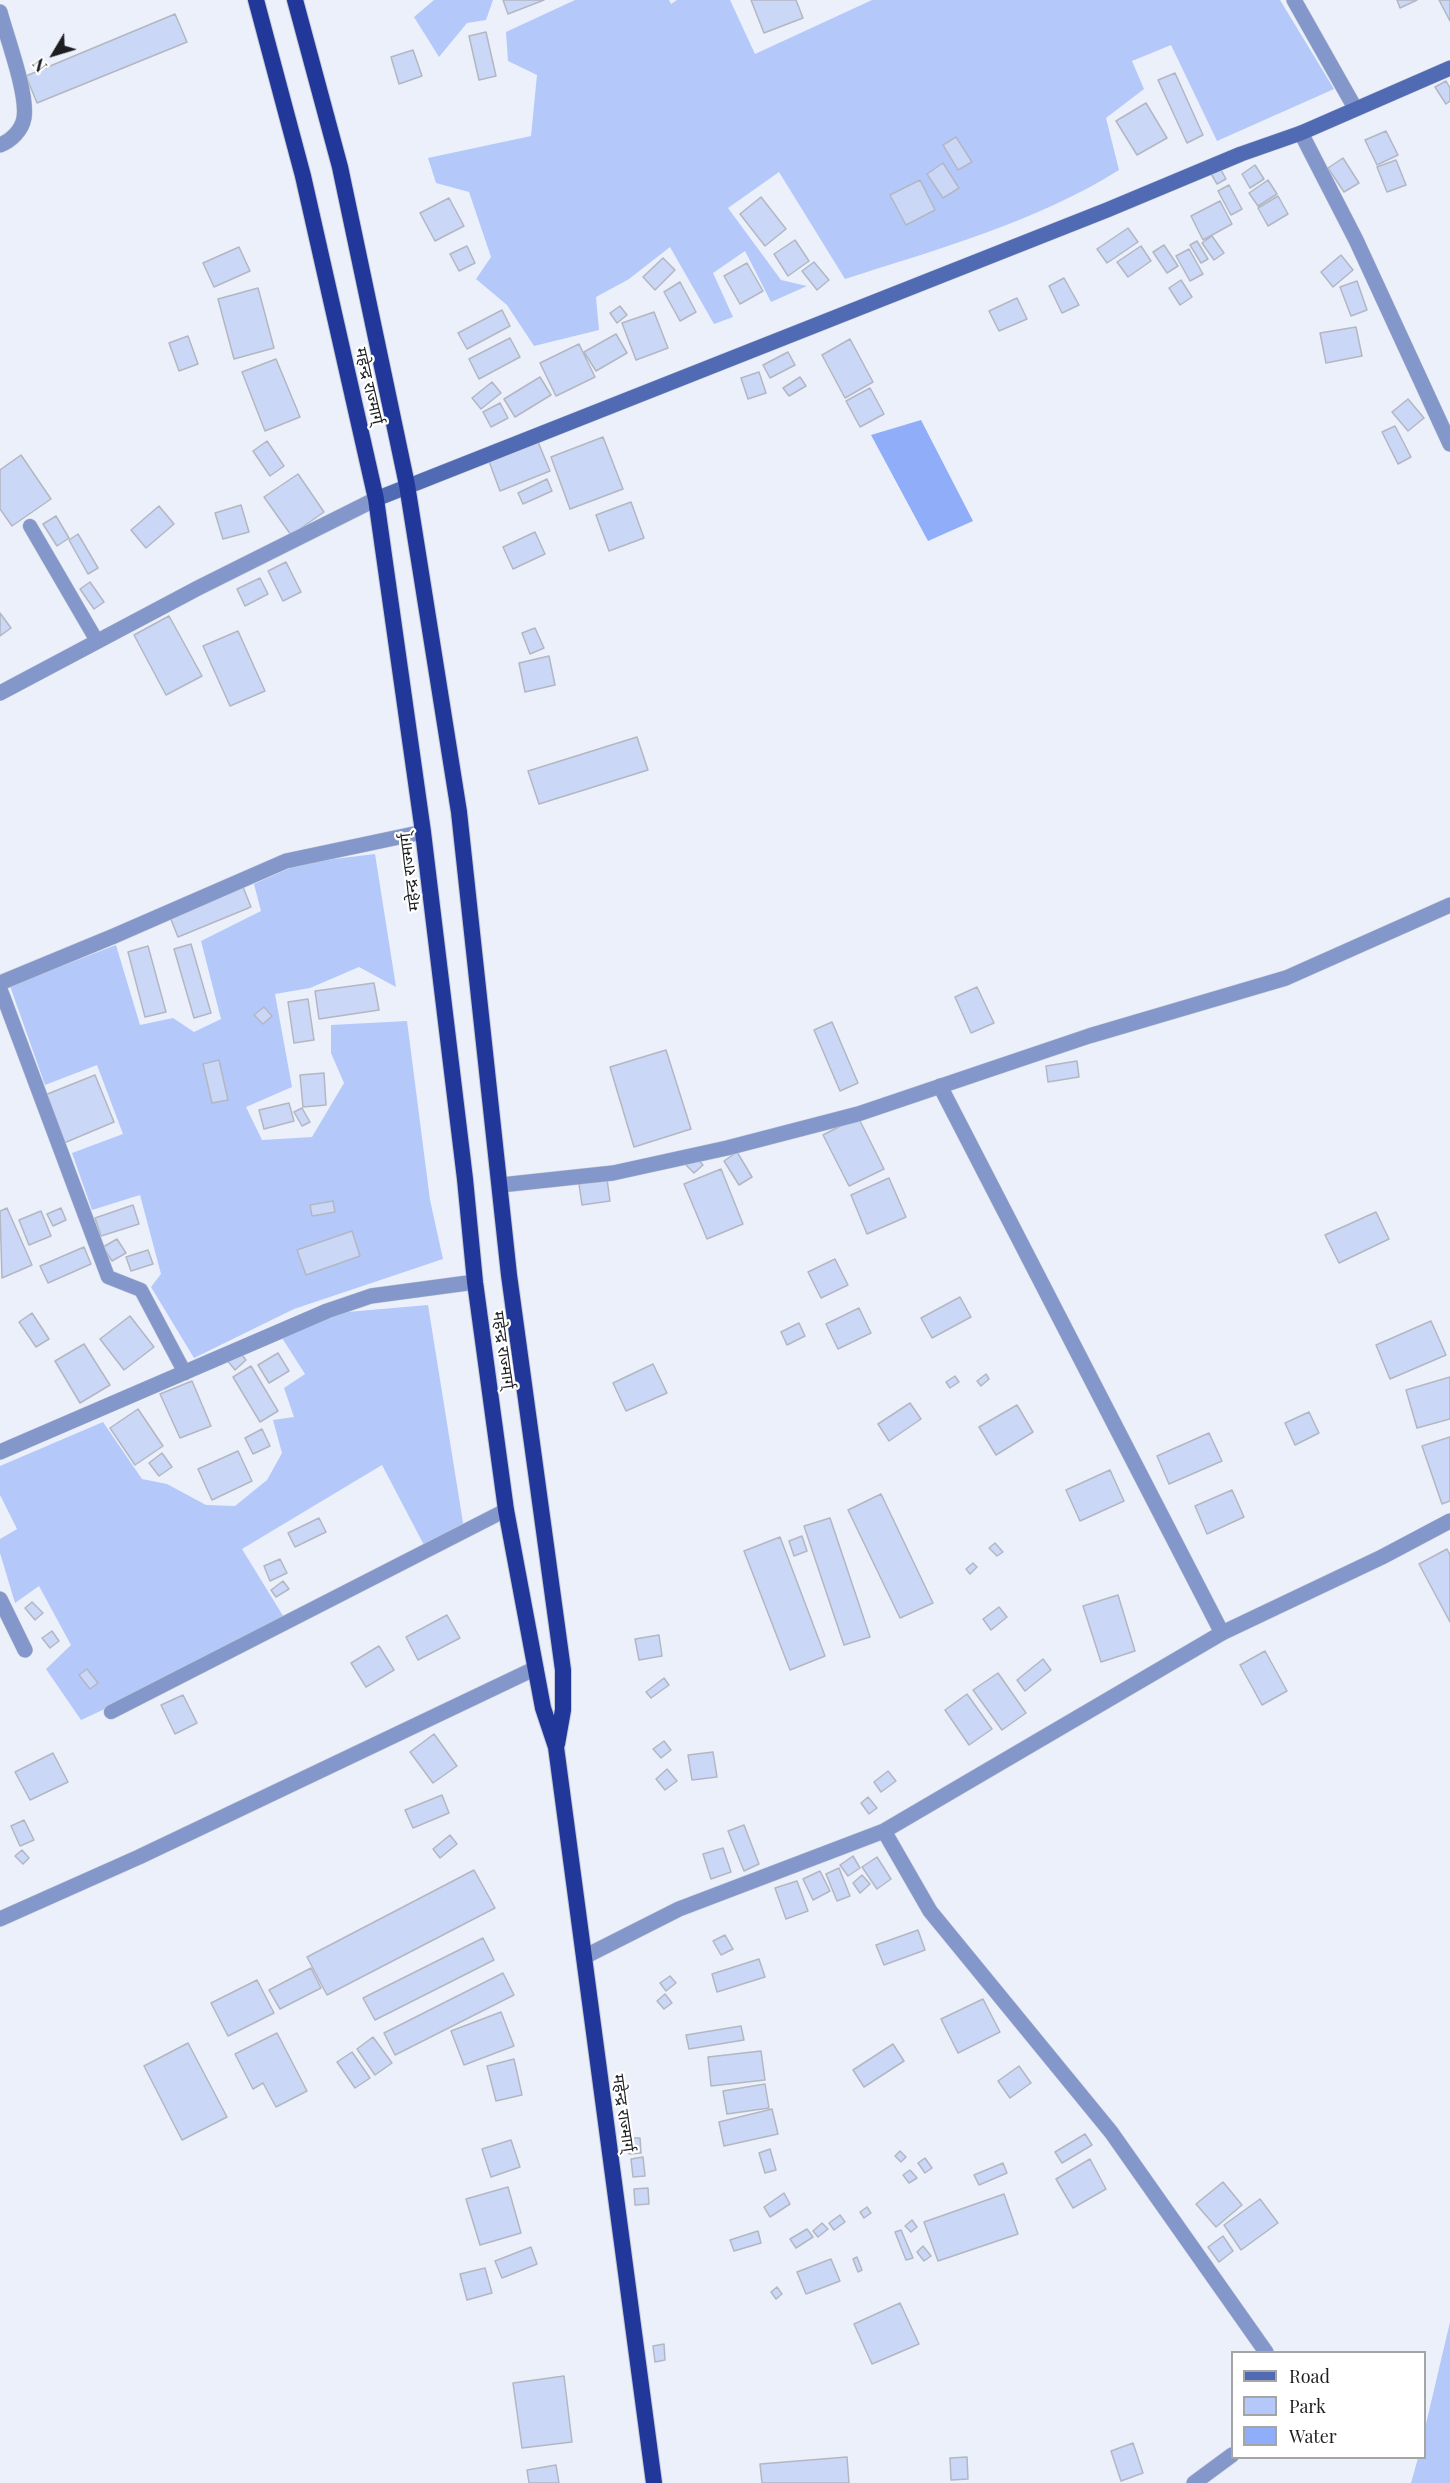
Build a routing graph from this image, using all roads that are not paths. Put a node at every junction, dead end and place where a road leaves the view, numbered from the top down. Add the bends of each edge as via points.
1 (256, 0) edge
2 (295, 0) edge
3 (1294, 0) edge
4 (0, 12) edge
5 (1450, 68) edge
6 (1355, 108) junction
7 (1301, 133) junction
8 (0, 146) edge
9 (1450, 444) edge
10 (407, 485) junction
11 (376, 499) junction
12 (30, 526) dead end
13 (97, 641) junction
14 (0, 693) edge
15 (423, 832) junction
16 (1450, 905) edge
17 (0, 983) edge
18 (0, 988) edge
19 (940, 1086) junction
20 (501, 1185) junction
21 (475, 1282) junction
22 (185, 1373) junction
23 (0, 1452) edge
24 (506, 1510) junction
25 (1450, 1521) edge
26 (0, 1599) edge
27 (1222, 1633) junction
28 (25, 1650) dead end
29 (536, 1668) junction
30 (111, 1712) dead end
31 (556, 1748) junction
32 (884, 1831) junction
33 (0, 1918) edge
34 (584, 1957) junction
35 (1265, 2351) edge
36 (1231, 2456) edge
37 (654, 2483) edge
38 (1194, 2483) edge

1 - 11 highway, महेन्द्र राज्मार्ग् via 303,176
2 - 10 highway, महेन्द्र राज्मार्ग् via 340,167
3 - 6 street
4 - 8 street via 21,87 24,117 19,131
5 - 6 main road
6 - 7 main road
7 - 9 street via 1356,240
7 - 10 main road
10 - 11 main road
10 - 20 highway, महेन्द्र राज्मार्ग् via 459,812
11 - 13 street
11 - 15 highway, महेन्द्र राज्मार्ग्
12 - 13 lane
13 - 14 street
15 - 17 street via 286,861
15 - 21 highway, महेन्द्र राज्मार्ग्
16 - 19 street via 1286,978 1089,1036
18 - 22 lane via 108,1277 141,1290
19 - 20 street via 858,1114 727,1148 613,1173
19 - 27 street
20 - 31 highway, महेन्द्र राज्मार्ग् via 509,1275 563,1670 563,1710
21 - 22 street via 370,1296
21 - 24 highway, महेन्द्र राज्मार्ग्
22 - 23 street
24 - 29 highway, महेन्द्र राज्मार्ग्
24 - 30 lane
25 - 27 street
26 - 28 street
27 - 32 street
29 - 31 highway, महेन्द्र राज्मार्ग्
29 - 33 street via 139,1857
31 - 34 highway, महेन्द्र राज्मार्ग्
32 - 34 street via 679,1909
32 - 35 street via 930,1911 1111,2132
34 - 37 highway, महेन्द्र राज्मार्ग्
36 - 38 street

